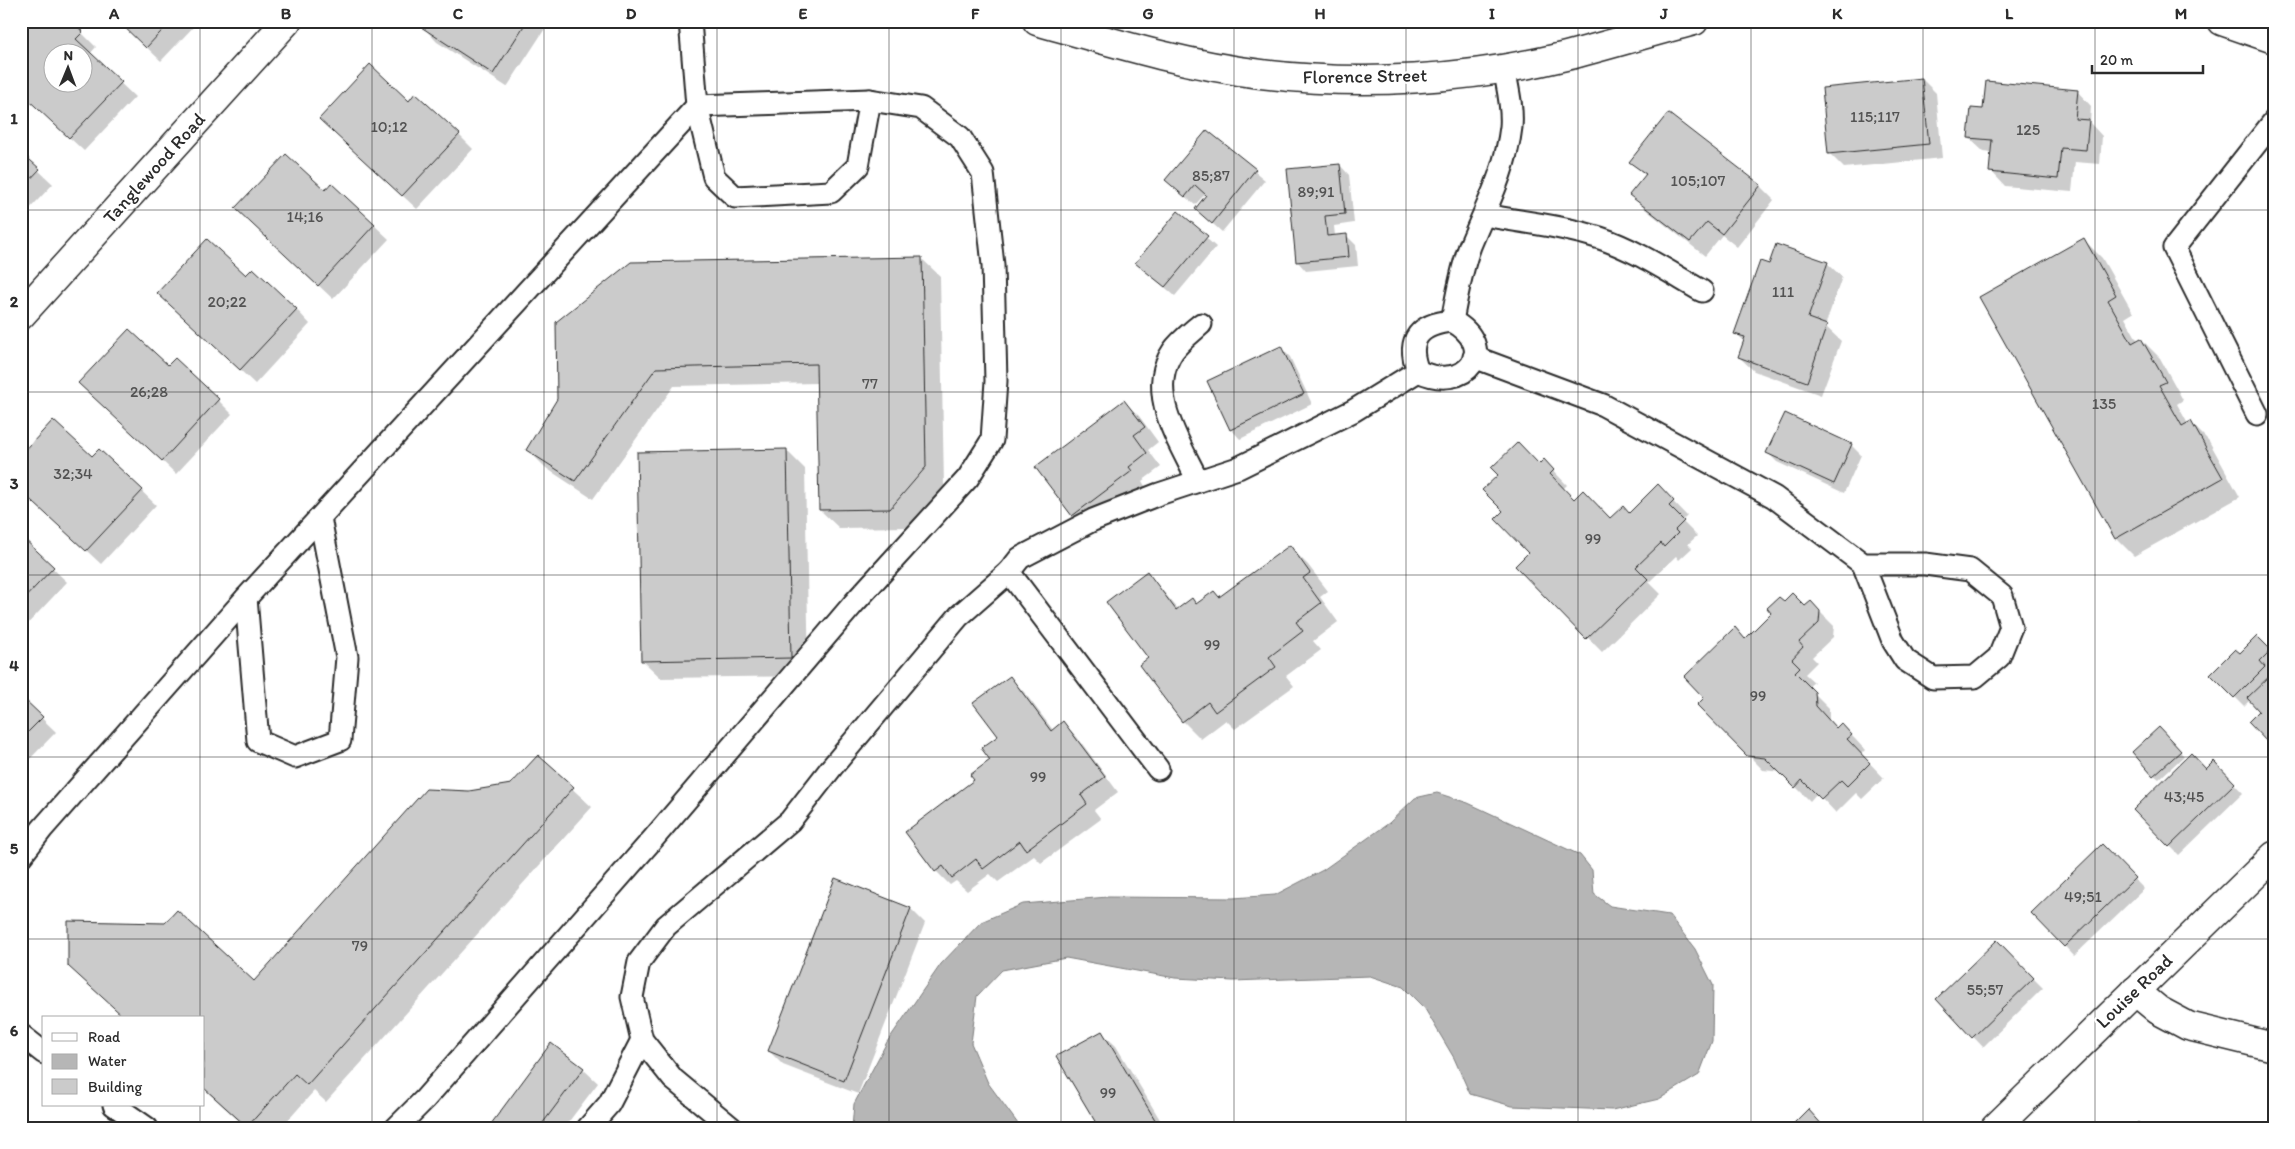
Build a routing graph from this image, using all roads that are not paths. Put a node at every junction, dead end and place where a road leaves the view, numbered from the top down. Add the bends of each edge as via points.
1 (286, 21) edge
2 (690, 21) edge
3 (1037, 21) edge
4 (1694, 21) edge
5 (2222, 21) edge
6 (2274, 39) edge
7 (1504, 67) junction
8 (870, 100) junction
9 (697, 106) junction
10 (2274, 121) edge
11 (1484, 215) junction
12 (1702, 291) dead end
13 (21, 315) edge
14 (1452, 321) junction
15 (1201, 324) dead end
16 (1474, 357) junction
17 (1418, 371) junction
18 (2257, 414) dead end
19 (1198, 481) junction
20 (320, 518) junction
21 (1863, 564) junction
22 (1009, 572) junction
23 (246, 598) junction
24 (1158, 769) dead end
25 (21, 856) edge
26 (2274, 856) edge
27 (2135, 991) junction
28 (21, 1034) edge
29 (642, 1040) junction
30 (2274, 1047) edge
31 (42, 1051) edge
32 (115, 1106) edge
33 (147, 1128) edge
34 (396, 1128) edge
35 (588, 1128) edge
36 (732, 1128) edge
37 (1995, 1128) edge

1 - 13 street, Tanglewood Road
2 - 9 lane
3 - 7 street, Florence Street via 1157,55 1261,74 1367,80 1418,78
4 - 7 street, Florence Street via 1565,56
5 - 6 street
7 - 11 lane via 1511,125 1501,173
8 - 9 lane
8 - 9 lane via 858,166 831,192 735,197 714,177
8 - 34 lane via 921,108 960,137 983,173 993,265 996,381 992,440 968,478 849,609 652,839
9 - 20 lane
10 - 18 lane via 2174,248
11 - 12 lane via 1600,238 1633,252
11 - 14 lane via 1469,248
14 - 16 lane via 1471,335 1476,346
14 - 17 lane via 1433,323 1421,331 1414,344 1413,358
15 - 19 lane via 1174,350 1165,366 1163,381 1170,422
16 - 17 lane via 1470,368 1457,376 1443,378
16 - 21 lane via 1603,405 1774,498
17 - 19 lane via 1353,411 1238,468
19 - 22 lane via 1093,520 1020,558
20 - 23 lane
20 - 23 lane via 347,657 340,740 295,757 258,741
21 - 21 lane via 1894,641 1906,660 1933,678 1975,677 1999,657 2011,627 2002,596 1970,570 1925,564
22 - 24 lane
22 - 29 lane via 959,616 790,821 666,926 640,962 632,997
23 - 25 lane
26 - 27 street, Louise Road
27 - 30 street via 2158,1010 2188,1026
27 - 37 street, Louise Road
28 - 31 lane
29 - 35 lane via 609,1104
29 - 36 lane via 673,1079
32 - 33 lane

